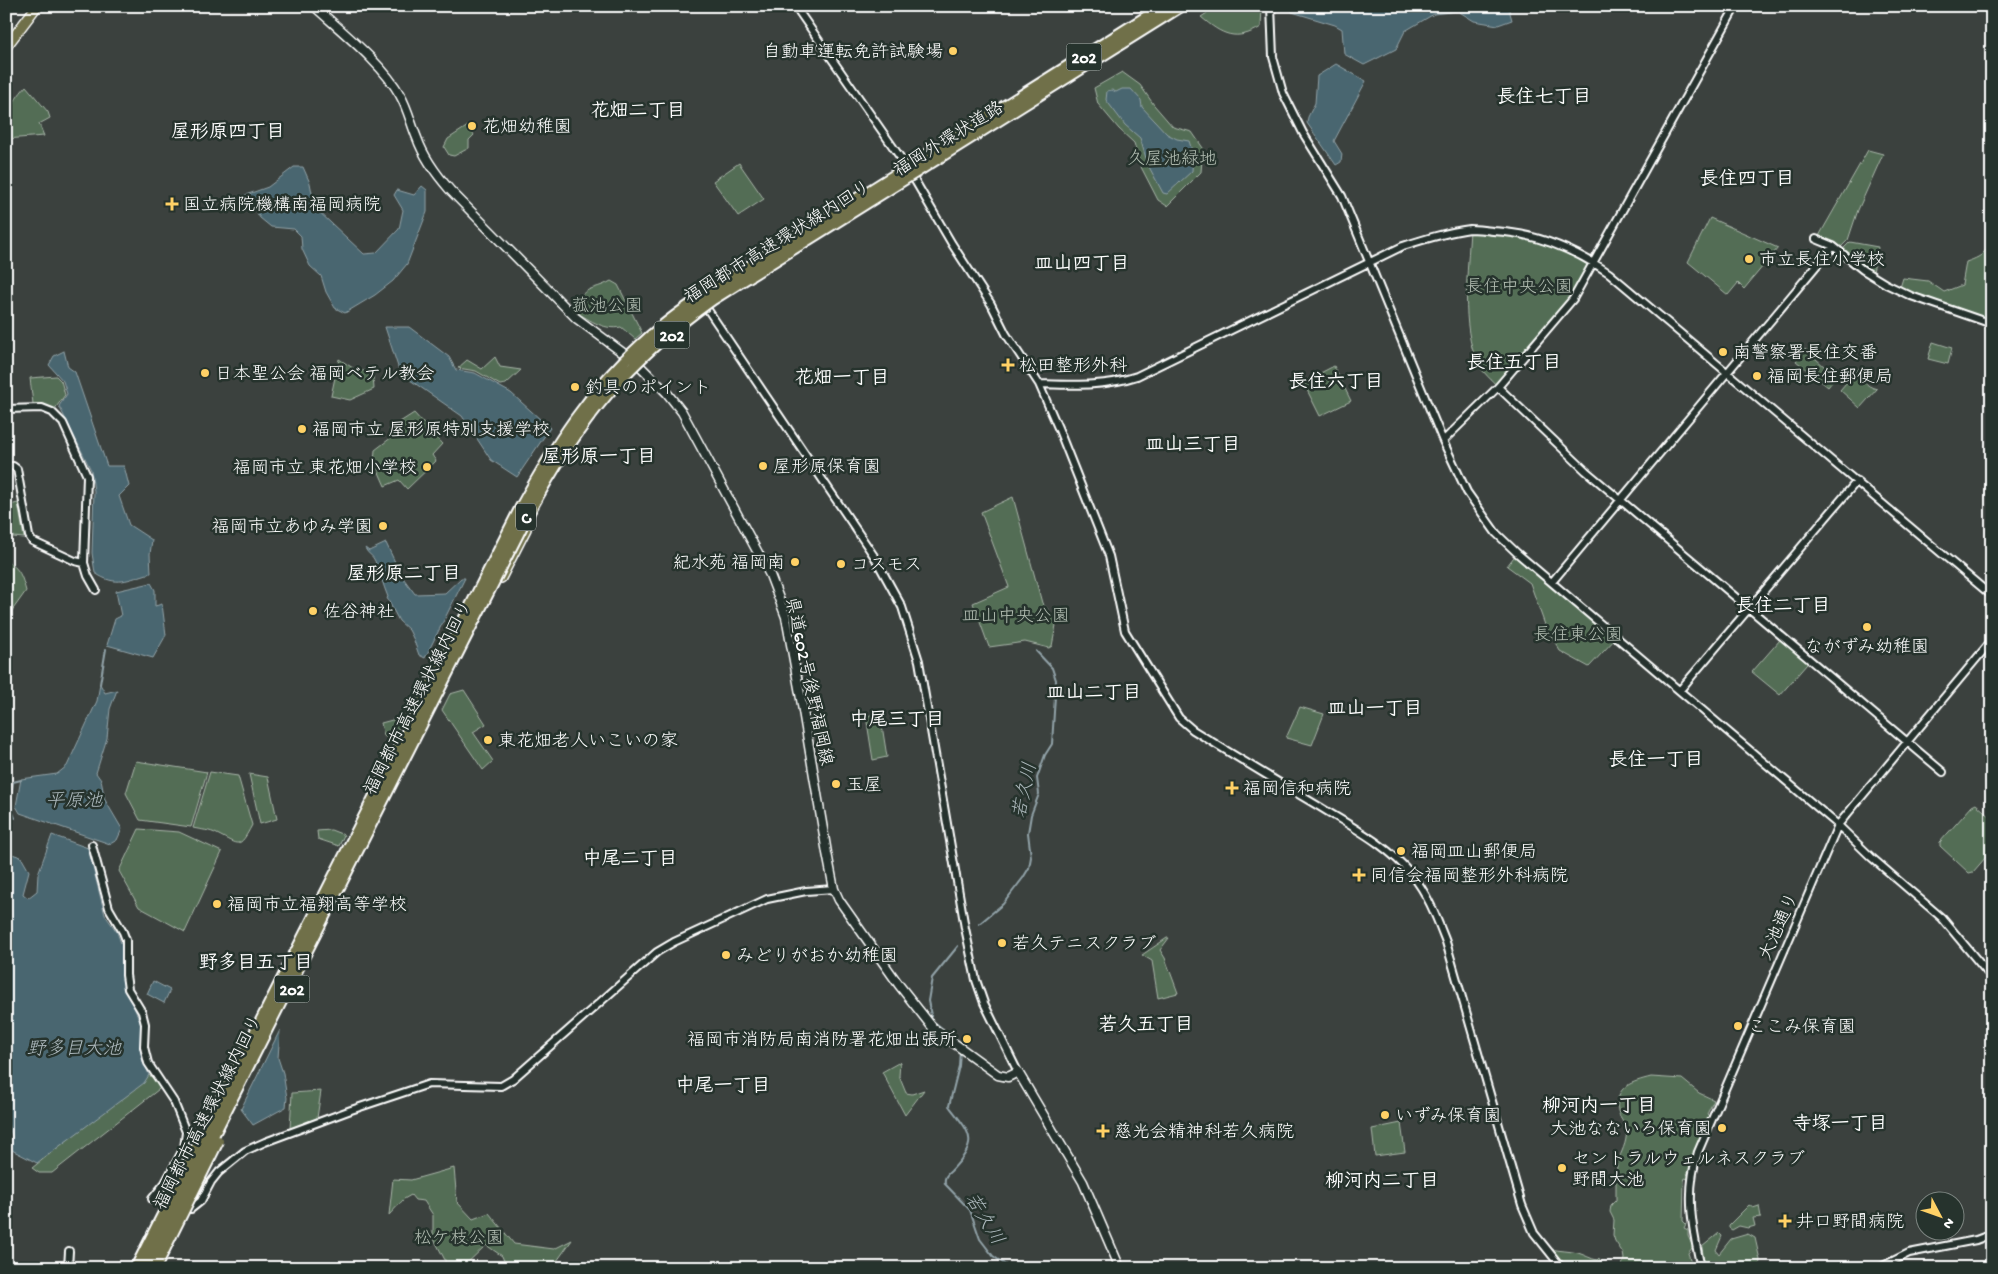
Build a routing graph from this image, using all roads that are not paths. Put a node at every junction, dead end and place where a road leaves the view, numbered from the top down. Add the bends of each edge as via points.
1 (37, 6) edge
2 (314, 6) edge
3 (795, 6) edge
4 (1165, 6) edge
5 (1181, 6) edge
6 (1188, 6) edge
7 (1271, 6) edge
8 (1736, 6) edge
9 (1138, 23) junction
10 (1144, 34) junction
11 (6, 47) edge
12 (1007, 104) junction
13 (1014, 115) junction
14 (907, 167) junction
15 (914, 178) junction
16 (1816, 238) dead end
17 (1834, 246) junction
18 (1370, 262) junction
19 (1594, 262) junction
20 (701, 298) junction
21 (708, 308) junction
22 (1992, 324) edge
23 (628, 358) junction
24 (638, 364) junction
25 (1727, 373) junction
26 (1039, 384) junction
27 (1498, 387) junction
28 (6, 409) edge
29 (1443, 441) junction
30 (6, 466) edge
31 (1857, 481) junction
32 (1620, 500) junction
33 (84, 563) junction
34 (1552, 582) junction
35 (96, 590) dead end
36 (1992, 596) edge
37 (1749, 608) junction
38 (1992, 640) edge
39 (1680, 690) junction
40 (1906, 742) junction
41 (1943, 772) dead end
42 (1838, 825) junction
43 (92, 846) dead end
44 (834, 889) junction
45 (313, 920) junction
46 (1992, 978) edge
47 (288, 987) junction
48 (1018, 1072) junction
49 (173, 1208) junction
50 (1992, 1234) edge
51 (69, 1251) dead end
52 (68, 1268) edge
53 (130, 1268) edge
54 (136, 1268) edge
55 (147, 1268) edge
56 (155, 1268) edge
57 (1120, 1268) edge
58 (1562, 1268) edge
59 (1701, 1268) edge
60 (1879, 1268) edge

1 - 11 main road
2 - 23 main road, 県道602号後野福岡線 via 393,84 407,108 422,151 433,171 576,318
3 - 14 street
4 - 9 main road, 福岡外環状道路 / 202
4 - 45 highway, C, bridge via 709,292 661,327 622,363 586,405 545,464
5 - 47 highway, 福岡都市高速環状線内回り / C, bridge via 713,299 660,340 609,390 552,469
6 - 10 main road, 福岡外環状道路 / 202
7 - 18 street via 1273,57 1284,93 1342,196
8 - 19 street
9 - 10 street
9 - 12 main road, 福岡外環状道路 / 202
10 - 13 main road, 福岡外環状道路 / 202
12 - 13 street
12 - 14 main road, 福岡外環状道路 / 202
13 - 15 main road, 福岡外環状道路 / 202
14 - 15 street
14 - 20 main road, 福岡外環状道路 / 202
15 - 21 main road, 福岡外環状道路 / 202
15 - 26 street
16 - 17 street
17 - 22 street via 1886,284
17 - 25 street
18 - 19 street via 1438,234 1472,229 1536,237 1559,244
18 - 26 street via 1137,376 1093,386
18 - 29 street
19 - 25 street
19 - 27 street via 1573,300
20 - 21 street
20 - 23 main road, 福岡外環状道路 / 202
21 - 24 main road, 福岡外環状道路 / 202
21 - 48 street via 874,556 902,607 919,661 976,980
23 - 24 main road, 県道602号後野福岡線
23 - 49 main road, 福岡外環状道路 / 202, bridge via 583,409 548,462 212,1117
24 - 44 main road, 県道602号後野福岡線 via 682,412 770,574 786,617
24 - 49 main road, 福岡外環状道路 / 202, bridge via 597,410 550,482 224,1121
25 - 31 street
25 - 32 street
26 - 58 street via 1109,556 1125,631 1179,718 1193,730 1354,827 1397,859 1424,892 1446,942 1522,1204 1534,1233
27 - 29 street
27 - 32 street
28 - 33 street via 42,408 52,412 63,423 87,476
29 - 34 street via 1481,514 1496,533
30 - 33 street via 17,469 32,541
31 - 36 street
31 - 37 street
32 - 34 street
32 - 37 street
33 - 35 street
34 - 39 street
37 - 39 street
37 - 40 street
38 - 40 street, 大池通り
39 - 42 street
40 - 41 street
40 - 42 street, 大池通り
42 - 46 street via 1942,918
42 - 59 street, 大池通り via 1695,1159 1690,1204
43 - 49 street via 109,908 126,940 128,989 142,1012 148,1063 174,1102 186,1132 184,1148 165,1183 152,1199
44 - 48 main road, 県道602号後野福岡線 via 853,922 933,1028 998,1076 1008,1077
44 - 49 street via 767,899 656,952 526,1070 501,1086 429,1084 265,1142 245,1151 219,1172 202,1201 191,1209
45 - 53 highway, bridge via 206,1115
45 - 54 highway, C, bridge
47 - 55 highway, 福岡都市高速環状線内回り / C, bridge
47 - 56 highway, bridge via 251,1072
48 - 57 main road via 1083,1182
49 - 54 main road, 福岡外環状道路 / 202
49 - 55 main road, 福岡外環状道路 / 202
50 - 60 street via 1909,1253
51 - 52 street

